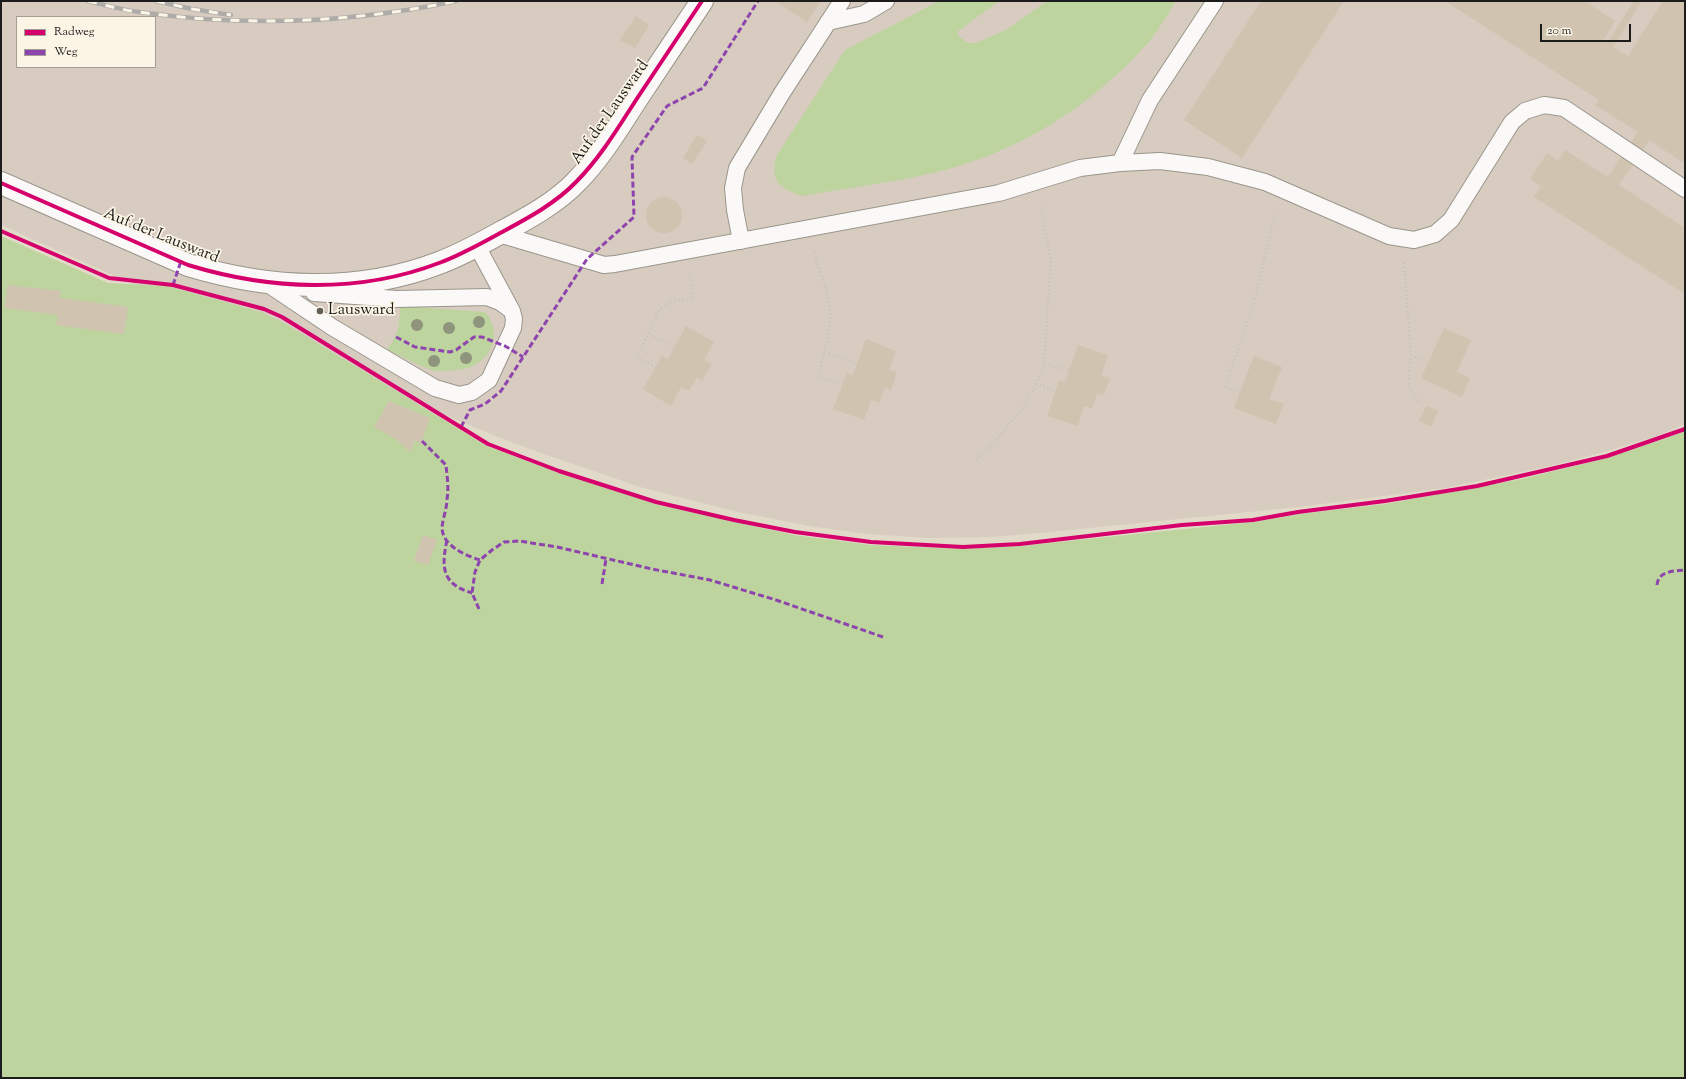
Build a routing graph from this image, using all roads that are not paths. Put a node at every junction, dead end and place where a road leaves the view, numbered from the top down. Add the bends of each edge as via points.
1 (702, 1) edge
2 (842, 1) edge
3 (886, 1) edge
4 (1214, 1) edge
5 (828, 22) junction
6 (1120, 163) junction
7 (1, 183) edge
8 (1685, 189) edge
9 (500, 234) junction
10 (741, 240) junction
11 (477, 246) junction
12 (266, 282) junction
13 (512, 311) junction

1 - 9 street, Auf der Lausward via 588,169 553,202
2 - 5 lane
3 - 5 lane via 864,14
4 - 6 lane via 1150,100
5 - 10 lane via 737,168 733,188 734,210
6 - 8 lane via 1160,162 1208,167 1265,182 1389,236 1414,240 1435,234 1451,220 1512,122 1526,111 1544,105 1564,108
6 - 10 lane via 1080,168 999,193
7 - 12 street, Auf der Lausward via 188,265 222,275
9 - 10 lane via 604,265
9 - 11 street, Auf der Lausward
11 - 12 street, Auf der Lausward via 439,263 366,282 305,286
11 - 13 lane
12 - 13 lane via 322,294 396,299 487,296
12 - 13 lane via 320,319 435,388 459,395 472,392 489,380 512,328

